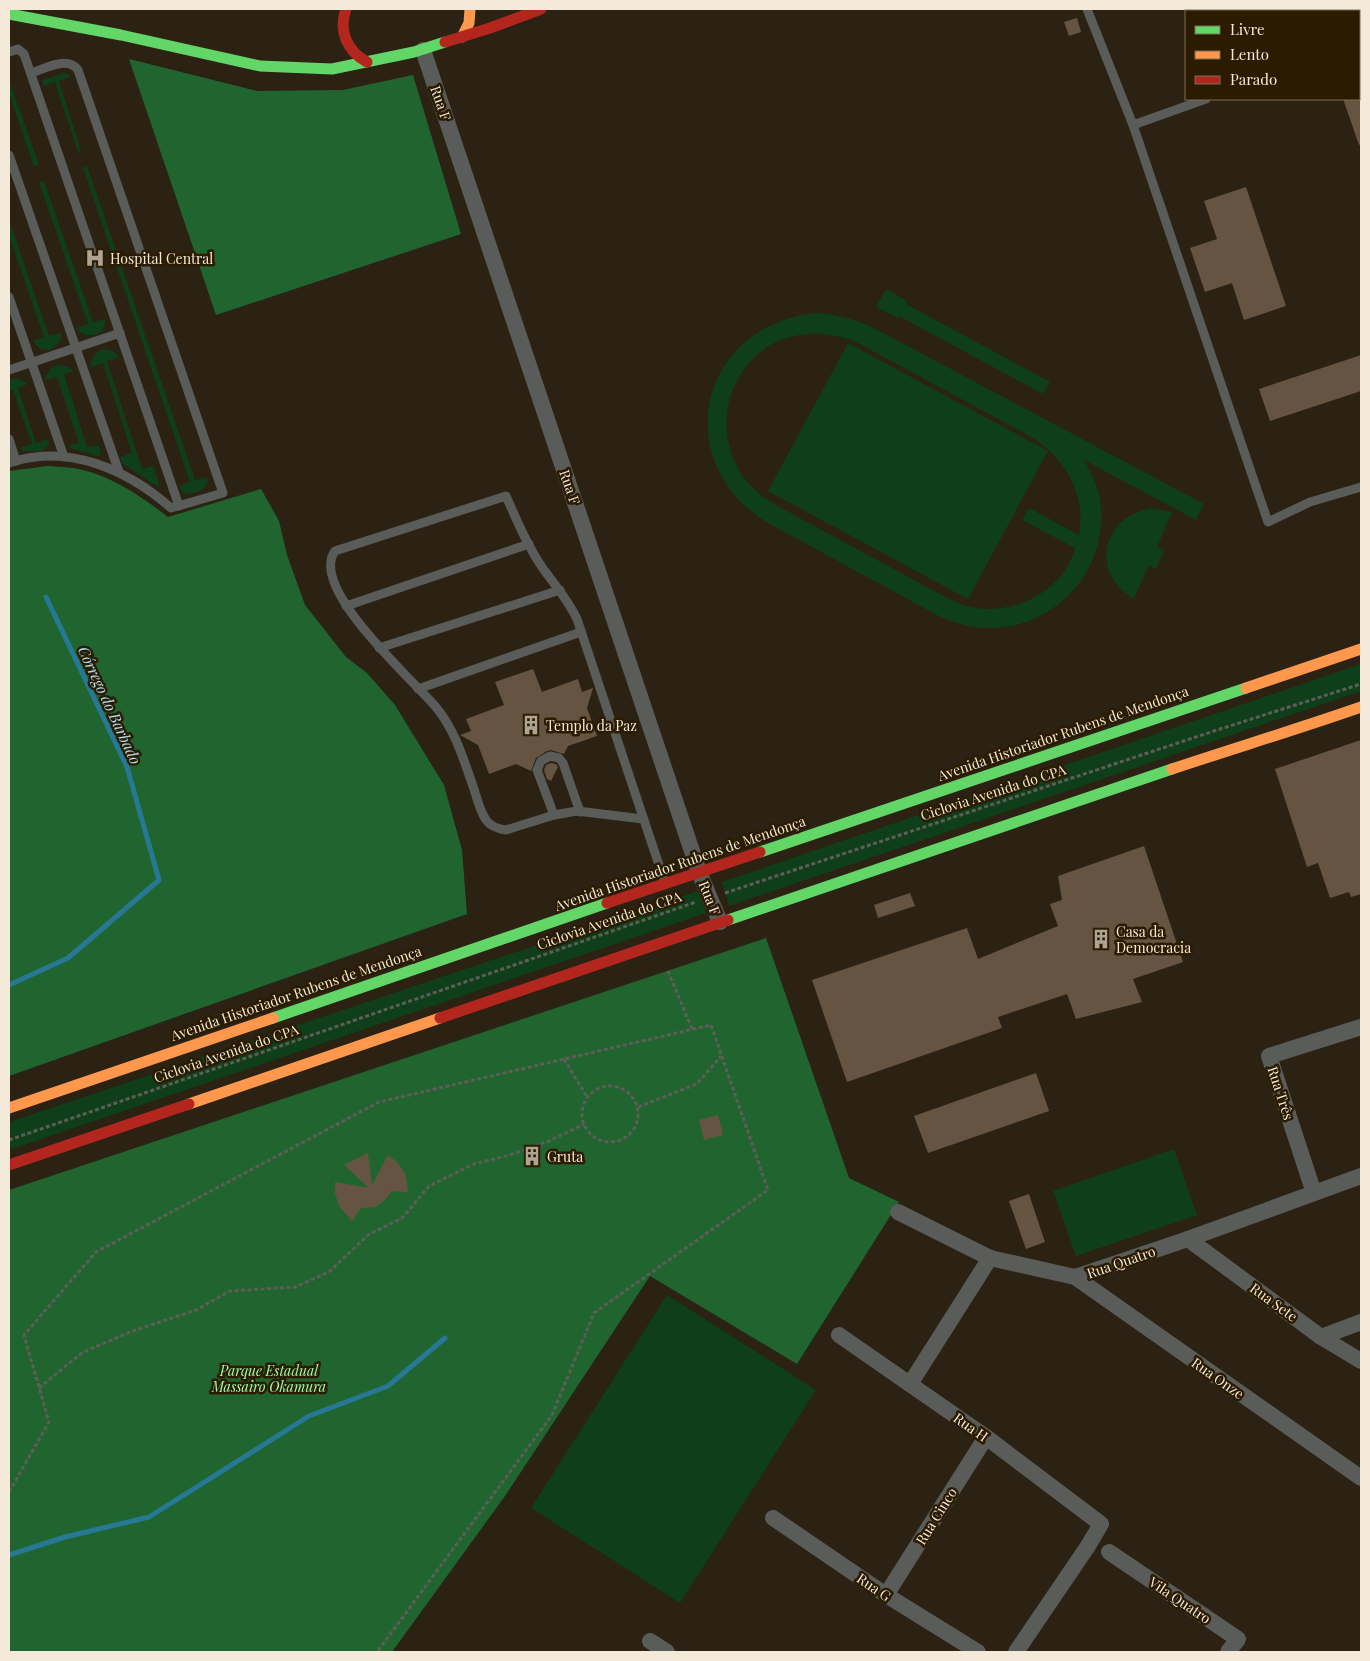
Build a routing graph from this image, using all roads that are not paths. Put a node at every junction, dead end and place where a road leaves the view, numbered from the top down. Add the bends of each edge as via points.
1 (346, 9) edge
2 (470, 9) edge
3 (541, 9) edge
4 (1087, 9) edge
5 (9, 14) edge
6 (462, 37) junction
7 (423, 50) junction
8 (9, 52) edge
9 (367, 62) junction
10 (31, 74) junction
11 (1203, 100) edge
12 (1132, 125) junction
13 (9, 155) edge
14 (9, 297) edge
15 (120, 333) junction
16 (76, 348) junction
17 (31, 362) junction
18 (9, 370) edge
19 (9, 439) edge
20 (64, 457) junction
21 (13, 462) edge
22 (119, 472) junction
23 (1361, 487) edge
24 (179, 506) junction
25 (529, 544) junction
26 (560, 590) junction
27 (346, 606) junction
28 (581, 632) junction
29 (380, 648) junction
30 (1361, 649) edge
31 (418, 689) junction
32 (1361, 707) edge
33 (580, 812) junction
34 (554, 815) junction
35 (643, 819) junction
36 (700, 872) junction
37 (665, 884) junction
38 (720, 922) junction
39 (1361, 1027) edge
40 (9, 1108) edge
41 (9, 1165) edge
42 (1361, 1176) edge
43 (1314, 1193) junction
44 (898, 1212) dead end
45 (1188, 1239) junction
46 (990, 1258) junction
47 (1075, 1277) junction
48 (1361, 1322) edge
49 (839, 1335) dead end
50 (1321, 1337) junction
51 (1361, 1362) edge
52 (910, 1384) junction
53 (986, 1437) junction
54 (1361, 1478) edge
55 (772, 1518) dead end
56 (1109, 1552) dead end
57 (886, 1595) junction
58 (650, 1641) dead end
59 (667, 1652) edge
60 (978, 1652) edge
61 (1016, 1652) edge
62 (1228, 1652) edge

1 - 9 main road via 342,26 345,39 352,51
2 - 6 main road via 469,23
3 - 6 main road
4 - 12 lane
5 - 9 main road via 260,66 332,69
6 - 7 main road
7 - 9 main road
7 - 36 street, Rua F
8 - 10 lane via 22,51
10 - 15 lane
10 - 24 lane via 65,62 78,70 223,493
11 - 12 lane
12 - 23 lane via 1268,522 1310,502
13 - 16 lane
14 - 17 lane
15 - 16 lane
15 - 24 lane
16 - 17 lane
16 - 22 lane
17 - 18 lane
17 - 20 lane
19 - 21 lane
20 - 21 lane via 38,457
20 - 22 lane via 95,462
22 - 24 lane via 171,508
25 - 26 lane
25 - 27 lane
25 - 27 lane via 506,496 338,549 331,558 331,571
26 - 28 lane via 570,604
26 - 29 lane
27 - 29 lane
28 - 31 lane
28 - 35 lane
29 - 31 lane
30 - 36 main road, Avenida Historiador Rubens de Mendonça
31 - 34 lane via 436,707 449,728 482,813 491,826 506,830
32 - 38 main road
33 - 34 lane
33 - 34 lane via 563,763 560,758 550,756 541,760 537,770
33 - 35 lane
35 - 37 lane
36 - 37 main road, Avenida Historiador Rubens de Mendonça
36 - 38 street, Rua F
37 - 40 main road, Avenida Historiador Rubens de Mendonça
38 - 41 main road
39 - 43 street, Rua Três via 1269,1056
42 - 43 street, Rua Quatro
43 - 45 street, Rua Quatro
44 - 46 street, Rua Quatro
45 - 47 street, Rua Quatro
45 - 50 street, Rua Sete
46 - 47 street, Rua Quatro
46 - 52 street
47 - 54 street, Rua Onze
48 - 50 street
49 - 52 street, Rua H
50 - 51 street, Rua Sete
52 - 53 street, Rua H
53 - 57 street, Rua Cinco
53 - 61 street, Rua H via 1100,1524
55 - 57 street, Rua G
56 - 62 street, Vila Quatro via 1238,1639
57 - 60 street, Rua G
58 - 59 street

